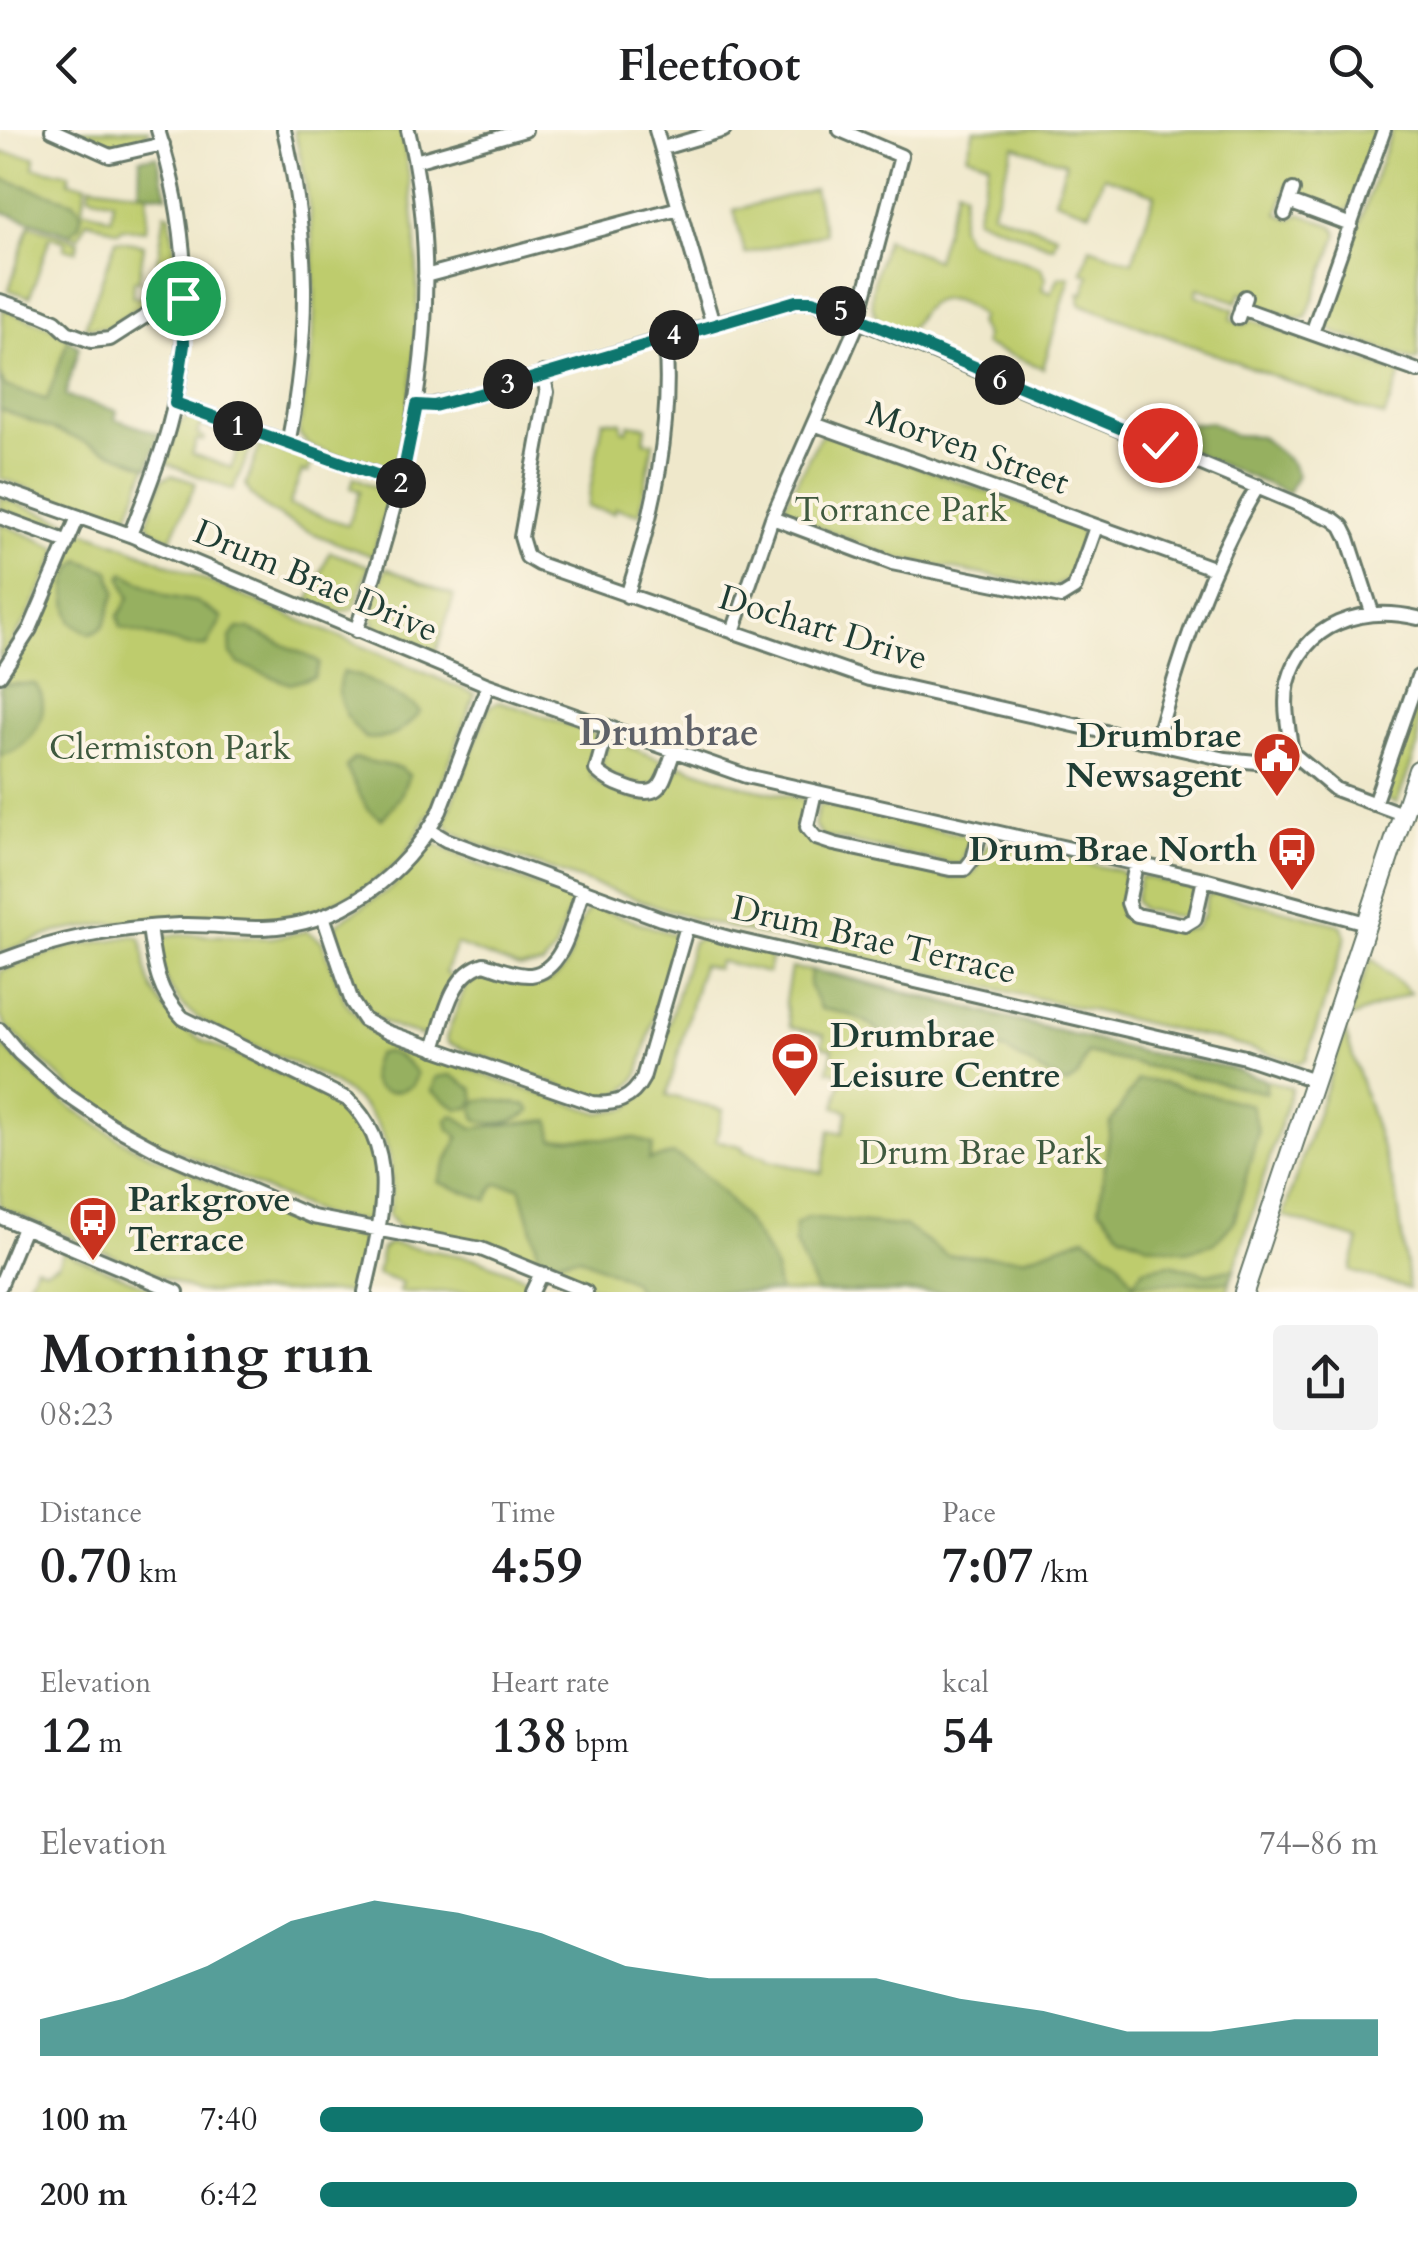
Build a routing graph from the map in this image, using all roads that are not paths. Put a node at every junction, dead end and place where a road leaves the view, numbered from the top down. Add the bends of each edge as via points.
1 (52, 130) edge
2 (284, 130) edge
3 (408, 130) edge
4 (525, 130) edge
5 (656, 130) edge
6 (724, 130) edge
7 (840, 130) edge
8 (1384, 130) edge
9 (161, 137) edge
10 (663, 148) junction
11 (415, 161) junction
12 (1289, 202) dead end
13 (679, 208) junction
14 (1350, 224) junction
15 (425, 276) junction
16 (0, 302) edge
17 (1242, 308) dead end
18 (184, 313) junction
19 (859, 319) junction
20 (712, 324) junction
21 (1312, 333) junction
22 (665, 338) junction
23 (1418, 371) edge
24 (544, 373) junction
25 (175, 403) junction
26 (417, 405) junction
27 (814, 424) junction
28 (288, 444) junction
29 (401, 484) junction
30 (1258, 486) junction
31 (0, 488) edge
32 (0, 517) edge
33 (78, 517) junction
34 (772, 518) junction
35 (1096, 527) junction
36 (130, 535) junction
37 (68, 542) junction
38 (1215, 568) junction
39 (627, 596) junction
40 (1372, 612) junction
41 (1418, 618) edge
42 (356, 631) junction
43 (732, 632) junction
44 (0, 676) edge
45 (1418, 676) edge
46 (488, 685) junction
47 (608, 727) junction
48 (1156, 742) junction
49 (674, 751) junction
50 (1292, 753) junction
51 (1418, 770) edge
52 (815, 792) junction
53 (1374, 804) junction
54 (1402, 814) junction
55 (981, 829) junction
56 (430, 830) junction
57 (1136, 864) junction
58 (1204, 879) junction
59 (583, 890) junction
60 (323, 916) junction
61 (1366, 923) junction
62 (687, 926) junction
63 (149, 927) junction
64 (0, 961) edge
65 (0, 1030) edge
66 (434, 1049) junction
67 (1314, 1080) junction
68 (0, 1217) edge
69 (24, 1228) junction
70 (376, 1231) junction
71 (540, 1273) junction
72 (0, 1286) edge
73 (177, 1292) edge
74 (365, 1292) edge
75 (532, 1292) edge
76 (586, 1292) edge
77 (1244, 1292) edge

1 - 9 street via 110,156
2 - 28 street via 297,185 306,294 300,386
3 - 11 street
4 - 11 street
5 - 10 street
6 - 10 street
7 - 19 street via 902,156
8 - 14 street
9 - 18 street via 178,213
10 - 13 street
11 - 15 street
12 - 14 street
13 - 15 street
13 - 20 street
14 - 21 street
15 - 26 street
16 - 18 street via 91,341 110,339 150,314
17 - 21 street
18 - 25 street
19 - 20 street via 796,301
19 - 27 street
19 - 30 street
20 - 22 street
21 - 23 street
22 - 24 street
22 - 39 street via 666,414 657,484
24 - 26 street via 434,406
24 - 39 street, Dochart Drive via 547,392 523,548 538,564
25 - 28 street
25 - 36 street
26 - 29 street
27 - 34 street
27 - 35 street, Morven Street
28 - 29 street
29 - 42 street
30 - 38 street
30 - 40 street via 1342,526
31 - 33 street, Drum Brae Drive
32 - 37 street
33 - 36 street, Drum Brae Drive
33 - 37 street
34 - 35 street via 892,563 1061,597 1074,589
34 - 43 street
35 - 38 street, Morven Street
36 - 42 street, Drum Brae Drive
37 - 44 street via 30,629
38 - 48 street
39 - 43 street, Dochart Drive
40 - 41 street
40 - 50 street via 1330,626 1298,660 1287,696
42 - 46 street, Drum Brae Drive
43 - 48 street, Dochart Drive via 869,679
45 - 53 street
46 - 47 street, Drum Brae Drive
46 - 56 street
47 - 49 street, Drum Brae Drive
47 - 49 street via 596,770 640,793 660,788
48 - 50 street, Dochart Drive via 1256,762
49 - 52 street, Drum Brae Drive
50 - 53 street via 1336,790
51 - 54 main road
52 - 55 street, Drum Brae Drive
52 - 55 street via 807,827 834,844 964,869
53 - 54 street
54 - 61 main road
55 - 57 street, Drum Brae Drive
56 - 59 street, Drum Brae Terrace
56 - 60 street via 364,897
57 - 58 street, Drum Brae Drive
57 - 58 street via 1131,910 1172,923 1195,918
58 - 61 street, Drum Brae Drive
59 - 62 street, Drum Brae Terrace
59 - 66 street via 559,957 547,970 530,975 484,964 473,968 452,994
60 - 63 street via 265,928
60 - 66 street via 364,1020
61 - 67 main road
62 - 66 street via 643,1078 627,1098 592,1104
62 - 67 street, Drum Brae Terrace via 1244,1057
63 - 64 street via 57,940
63 - 70 street via 156,975 183,1018 347,1098 364,1117 384,1168
65 - 70 street via 64,1092 132,1138 297,1211
67 - 77 main road
68 - 69 street
69 - 72 street
69 - 73 street
70 - 71 street via 470,1246
70 - 74 street
71 - 75 street
71 - 76 street

